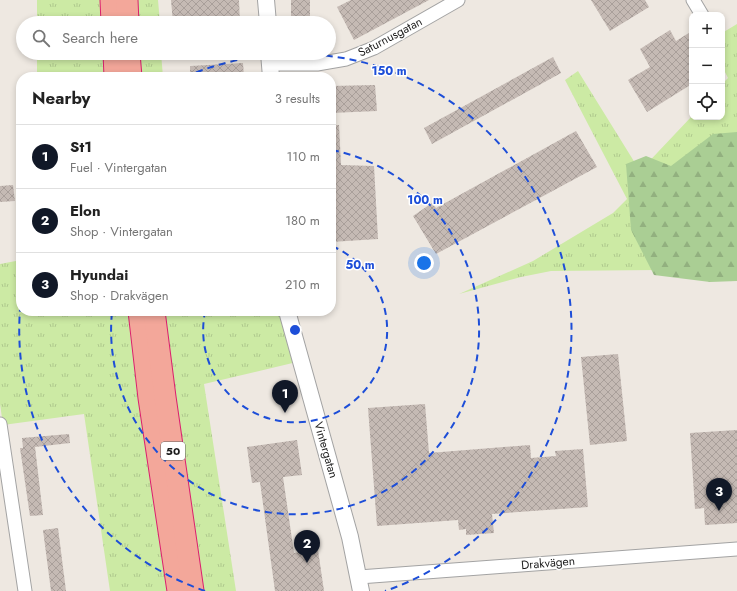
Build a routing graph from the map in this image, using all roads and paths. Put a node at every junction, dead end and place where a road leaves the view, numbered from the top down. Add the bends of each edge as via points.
1 (111, 0) edge
2 (126, 0) edge
3 (266, 0) edge
4 (458, 0) edge
5 (693, 0) edge
6 (700, 12) edge
7 (112, 16) edge
8 (127, 16) edge
9 (267, 16) edge
10 (114, 60) edge
11 (129, 60) edge
12 (270, 65) edge
13 (115, 72) edge
14 (130, 72) edge
15 (140, 316) edge
16 (155, 316) edge
17 (288, 316) edge
18 (0, 424) edge
19 (737, 549) edge
20 (360, 584) edge
21 (25, 591) edge
22 (178, 591) edge
23 (193, 591) edge

1 - 7 highway
2 - 8 highway
3 - 9 street
4 - 12 street, Saturnusgatan via 364,53 317,64
5 - 6 street
10 - 13 highway
11 - 14 highway
15 - 22 highway, 50 via 149,398
16 - 23 highway, 50
17 - 20 street, Vintergatan via 340,498
18 - 21 street
19 - 20 street, Drakvägen

